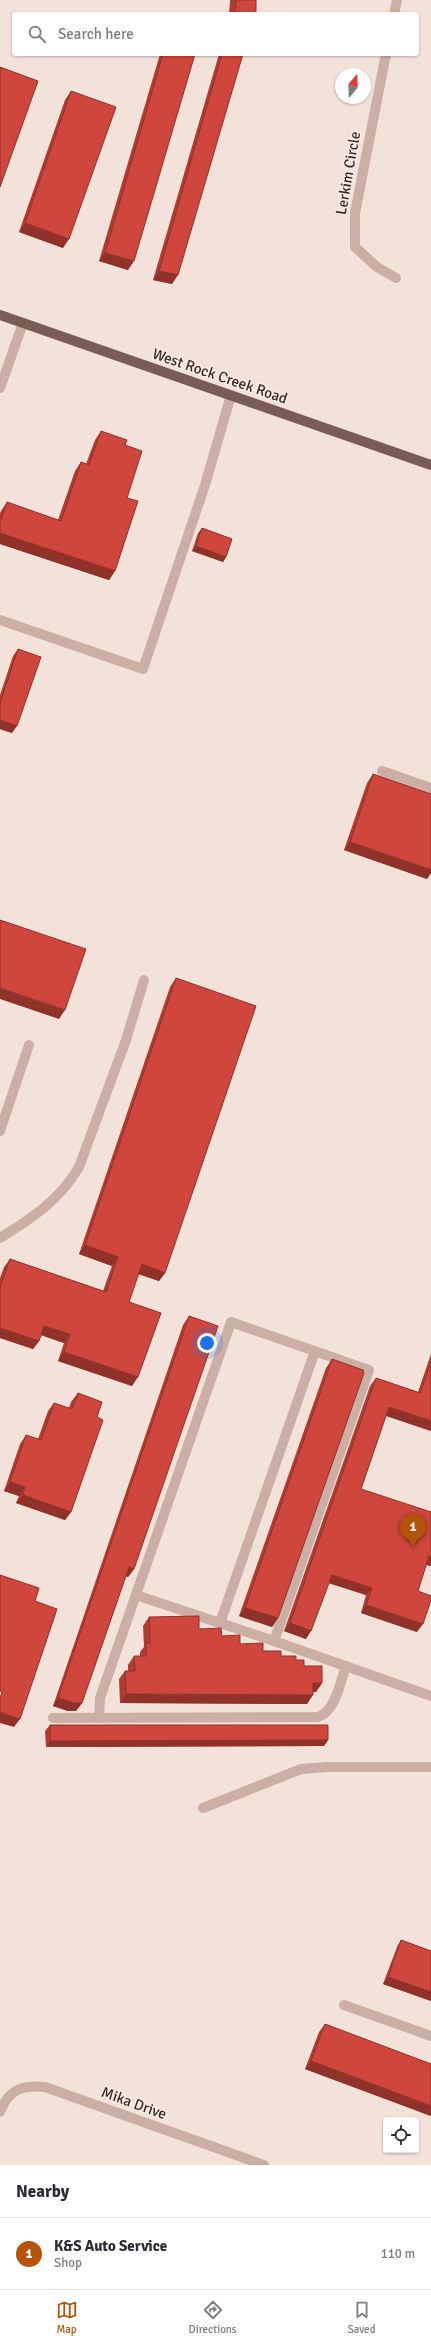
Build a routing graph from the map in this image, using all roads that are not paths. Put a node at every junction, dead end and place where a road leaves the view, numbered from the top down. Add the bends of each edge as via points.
1 (397, 0) edge
2 (394, 12) edge
3 (386, 56) edge
4 (396, 278) dead end
5 (0, 316) edge
6 (23, 323) junction
7 (0, 388) edge
8 (231, 396) junction
9 (431, 465) edge
10 (0, 620) edge
11 (382, 771) dead end
12 (431, 788) edge
13 (144, 980) dead end
14 (29, 1045) dead end
15 (0, 1131) edge
16 (0, 1238) edge
17 (315, 1351) junction
18 (136, 1595) junction
19 (220, 1623) junction
20 (274, 1641) junction
21 (346, 1666) junction
22 (431, 1696) edge
23 (53, 1718) dead end
24 (99, 1718) junction
25 (431, 1767) edge
26 (203, 1808) dead end
27 (344, 2005) dead end
28 (431, 2036) edge
29 (1, 2110) edge
30 (264, 2165) edge

1 - 2 street
3 - 4 street, Lerkim Circle via 355,213 355,248 377,267
5 - 6 main road, West Rock Creek Road
6 - 7 street
6 - 8 main road, West Rock Creek Road
8 - 9 main road, West Rock Creek Road
8 - 10 street via 205,485 143,669
11 - 12 street
13 - 16 street via 126,1040 79,1167 68,1186 31,1218
14 - 15 street
17 - 18 street via 231,1322
17 - 19 street
17 - 20 street via 369,1370
18 - 19 street
18 - 24 street via 100,1698
19 - 20 street
20 - 21 street
21 - 22 street
21 - 24 street via 328,1712 318,1717
23 - 24 street
25 - 26 street via 301,1769
27 - 28 street
29 - 30 street, Mika Drive via 19,2088 45,2087

